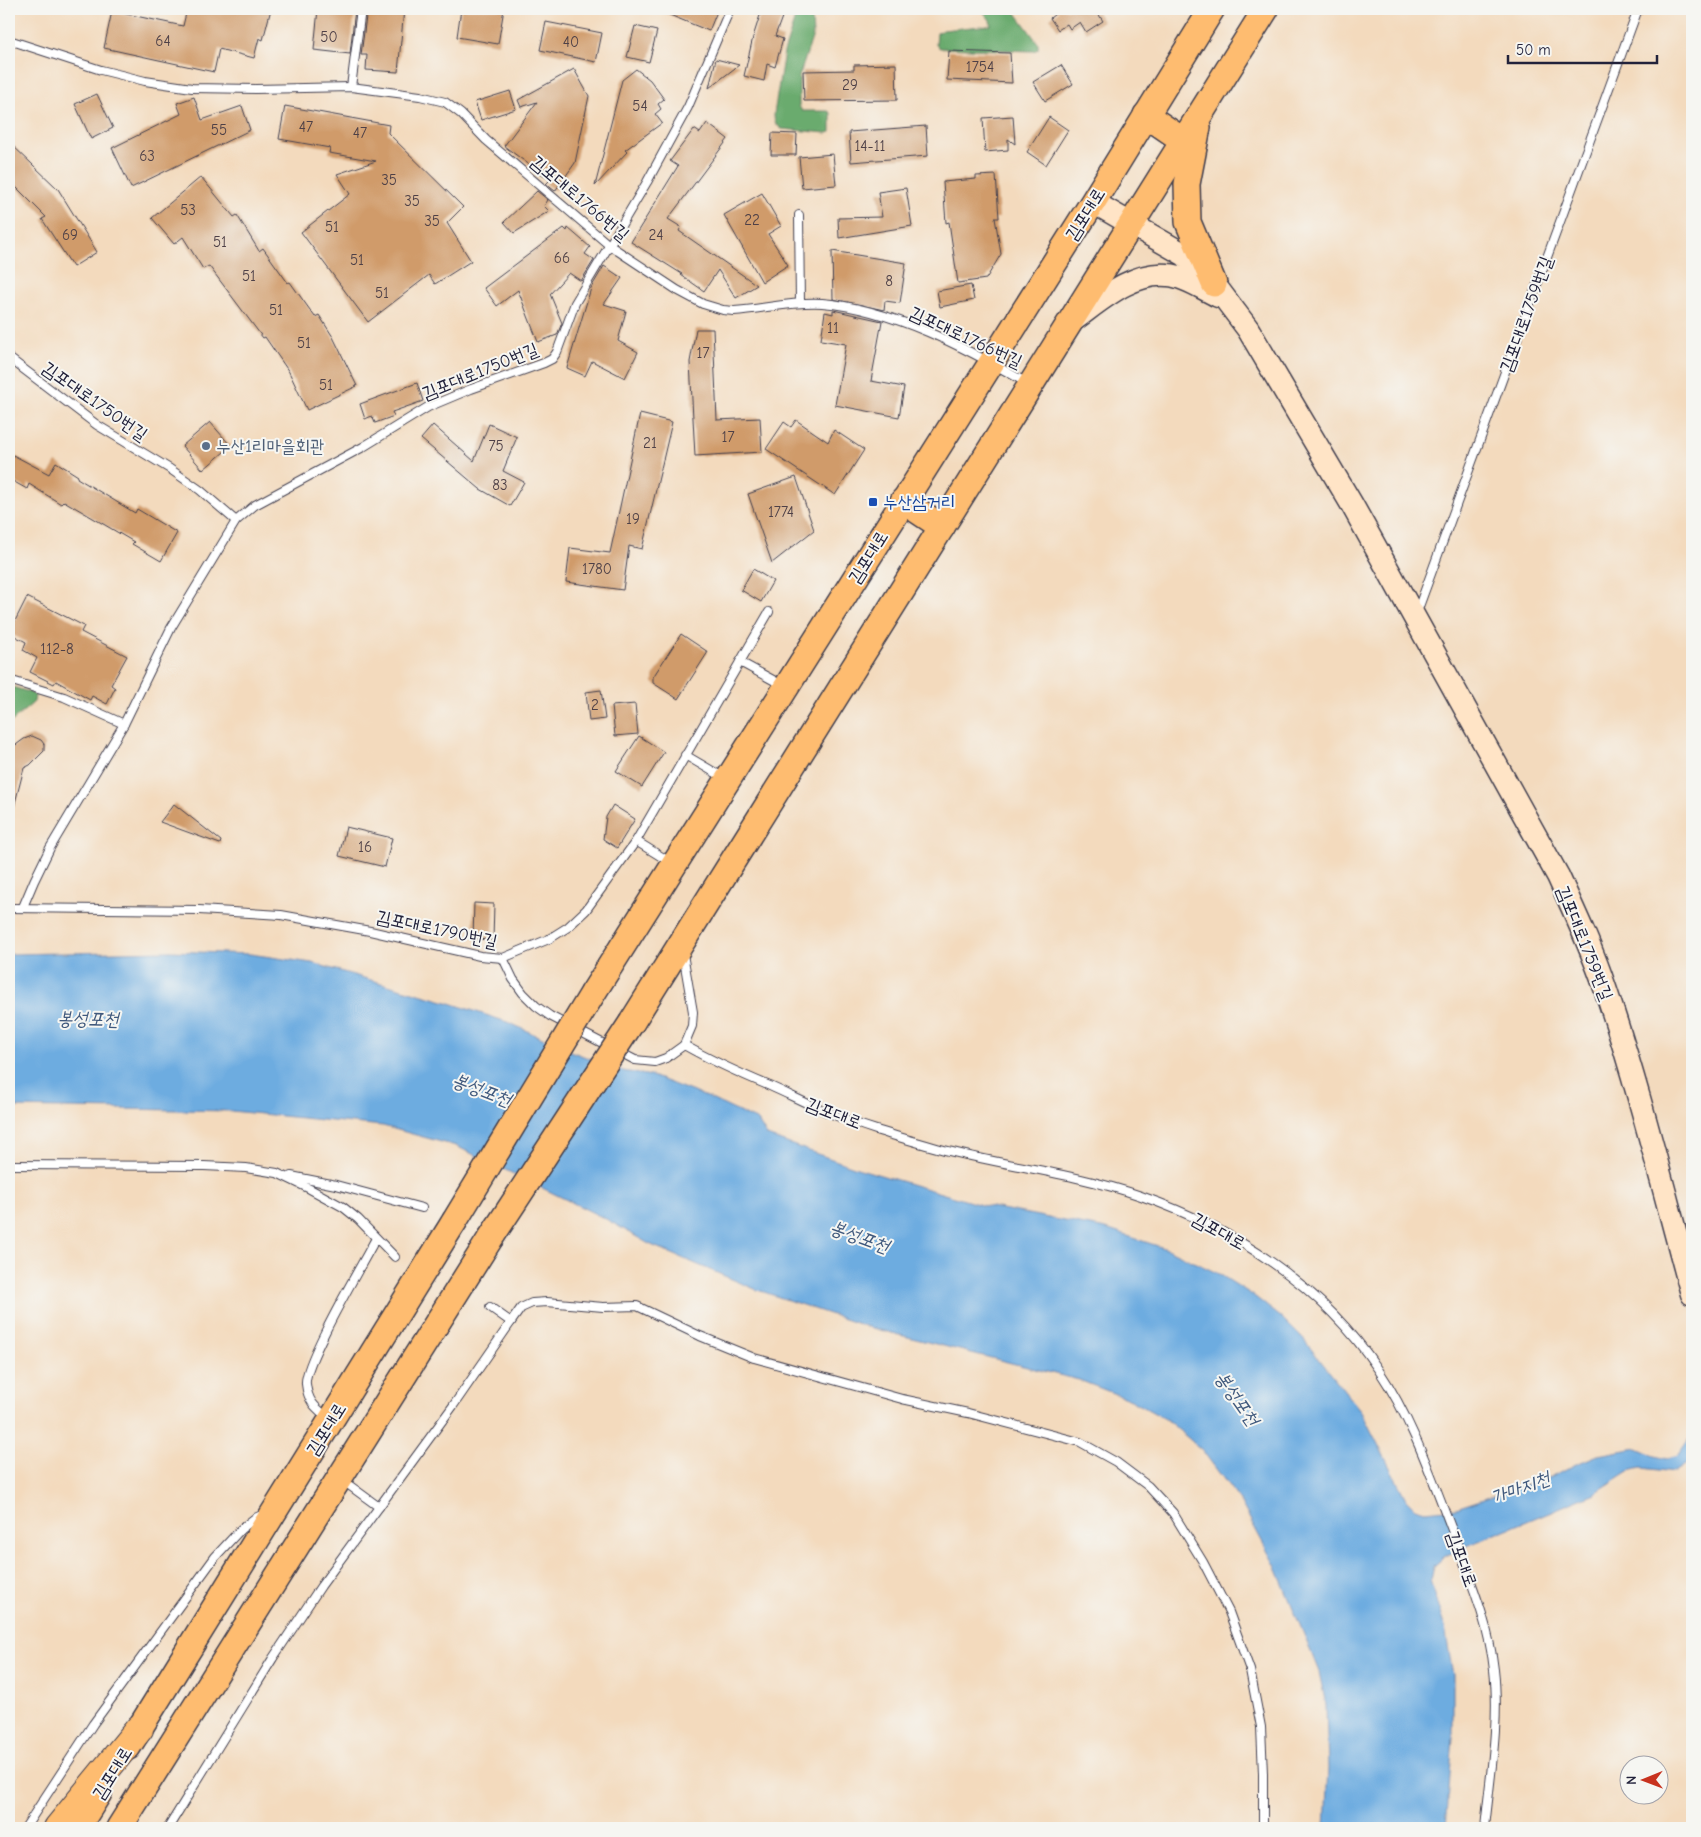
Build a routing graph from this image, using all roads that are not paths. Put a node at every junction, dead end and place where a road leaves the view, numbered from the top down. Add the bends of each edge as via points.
1 (361, 9) edge
2 (730, 9) edge
3 (1212, 9) edge
4 (1266, 9) edge
5 (1638, 9) edge
6 (9, 40) edge
7 (351, 87) junction
8 (1201, 113) junction
9 (1146, 115) junction
10 (1184, 141) junction
11 (1093, 202) junction
12 (799, 215) dead end
13 (1132, 224) junction
14 (609, 245) junction
15 (1220, 292) junction
16 (800, 303) junction
17 (1072, 320) junction
18 (9, 358) edge
19 (991, 362) junction
20 (1031, 385) junction
21 (903, 502) junction
22 (236, 521) junction
23 (942, 527) junction
24 (769, 612) dead end
25 (1415, 619) junction
26 (740, 662) junction
27 (9, 680) edge
28 (786, 687) junction
29 (124, 724) junction
30 (685, 756) junction
31 (728, 780) junction
32 (636, 841) junction
33 (674, 864) junction
34 (23, 907) junction
35 (9, 908) edge
36 (681, 944) junction
37 (503, 958) junction
38 (684, 1045) junction
39 (9, 1165) edge
40 (277, 1174) junction
41 (422, 1208) dead end
42 (376, 1238) junction
43 (395, 1257) dead end
44 (1692, 1294) edge
45 (490, 1307) dead end
46 (511, 1322) junction
47 (331, 1420) junction
48 (340, 1478) junction
49 (379, 1507) junction
50 (277, 1508) junction
51 (139, 1729) junction
52 (25, 1828) edge
53 (58, 1828) edge
54 (77, 1828) edge
55 (120, 1828) edge
56 (168, 1828) edge
57 (1263, 1828) edge
58 (1485, 1828) edge

1 - 7 lane
2 - 14 lane, 김포대로1750번길 via 678,127
3 - 9 main road, 김포대로
4 - 8 main road
5 - 25 lane, 김포대로1759번길
6 - 7 lane, 김포대로1766번길 via 101,70 192,88
7 - 14 lane, 김포대로1766번길 via 445,102
8 - 10 main road
8 - 15 main road via 1187,184 1188,222
9 - 10 main road
9 - 11 main road, 김포대로
10 - 13 main road
11 - 13 street, 김포대로1759번길
11 - 19 main road, 김포대로
12 - 16 lane
13 - 15 street, 김포대로1759번길 via 1184,255
13 - 17 main road
14 - 16 lane, 김포대로1766번길 via 677,290 712,308 734,311
14 - 22 lane, 김포대로1750번길 via 575,303 552,358 428,407 363,448 255,505
15 - 17 street via 1169,275 1139,278
15 - 25 street, 김포대로1759번길 via 1248,329
16 - 19 lane, 김포대로1766번길 via 839,305 883,316 930,332
17 - 20 main road
18 - 22 lane, 김포대로1750번길 via 97,426 200,490
19 - 20 lane, 김포대로1766번길
19 - 21 main road, 김포대로
20 - 23 main road
21 - 23 main road
21 - 28 main road, 김포대로
22 - 29 lane, 김포대로1750번길 via 171,628
23 - 36 main road
24 - 26 lane, 김포대로1790번길
25 - 44 street, 김포대로1759번길 via 1558,876 1586,938 1630,1065
26 - 28 lane
26 - 30 lane, 김포대로1790번길
27 - 29 lane via 64,697
28 - 31 main road, 김포대로
29 - 34 lane, 김포대로1750번길 via 50,848
30 - 31 lane
30 - 32 lane, 김포대로1790번길
31 - 33 main road, 김포대로
32 - 33 lane
32 - 37 lane, 김포대로1790번길 via 586,910 568,927 549,939
33 - 47 main road, 김포대로, bridge
34 - 35 lane, 김포대로1790번길
34 - 37 lane, 김포대로1790번길 via 281,914 480,956
36 - 38 lane via 693,1012 692,1026
36 - 48 main road, 김포대로, bridge
37 - 38 lane via 523,993 543,1011 635,1060 655,1062
38 - 58 lane, 김포대로 via 722,1065 854,1122 938,1148 1137,1194 1190,1215 1232,1236 1265,1258 1325,1307 1378,1368 1395,1398 1432,1477 1475,1592 1492,1650 1495,1673 1496,1699
39 - 40 lane via 204,1166 246,1168
40 - 41 lane via 336,1185
40 - 42 lane via 343,1207
42 - 43 lane
42 - 47 lane via 314,1354 305,1382 309,1401
45 - 46 lane
46 - 49 lane
46 - 57 lane via 521,1308 532,1303 637,1306 754,1358 902,1399 1080,1442 1116,1462 1148,1486 1173,1513 1229,1612 1250,1670 1261,1727
47 - 50 main road, 김포대로
48 - 49 lane
48 - 55 main road, 김포대로
49 - 56 lane via 273,1658
50 - 51 main road, 김포대로
50 - 52 lane via 241,1529 215,1557 93,1724
51 - 53 highway
51 - 54 main road, 김포대로

